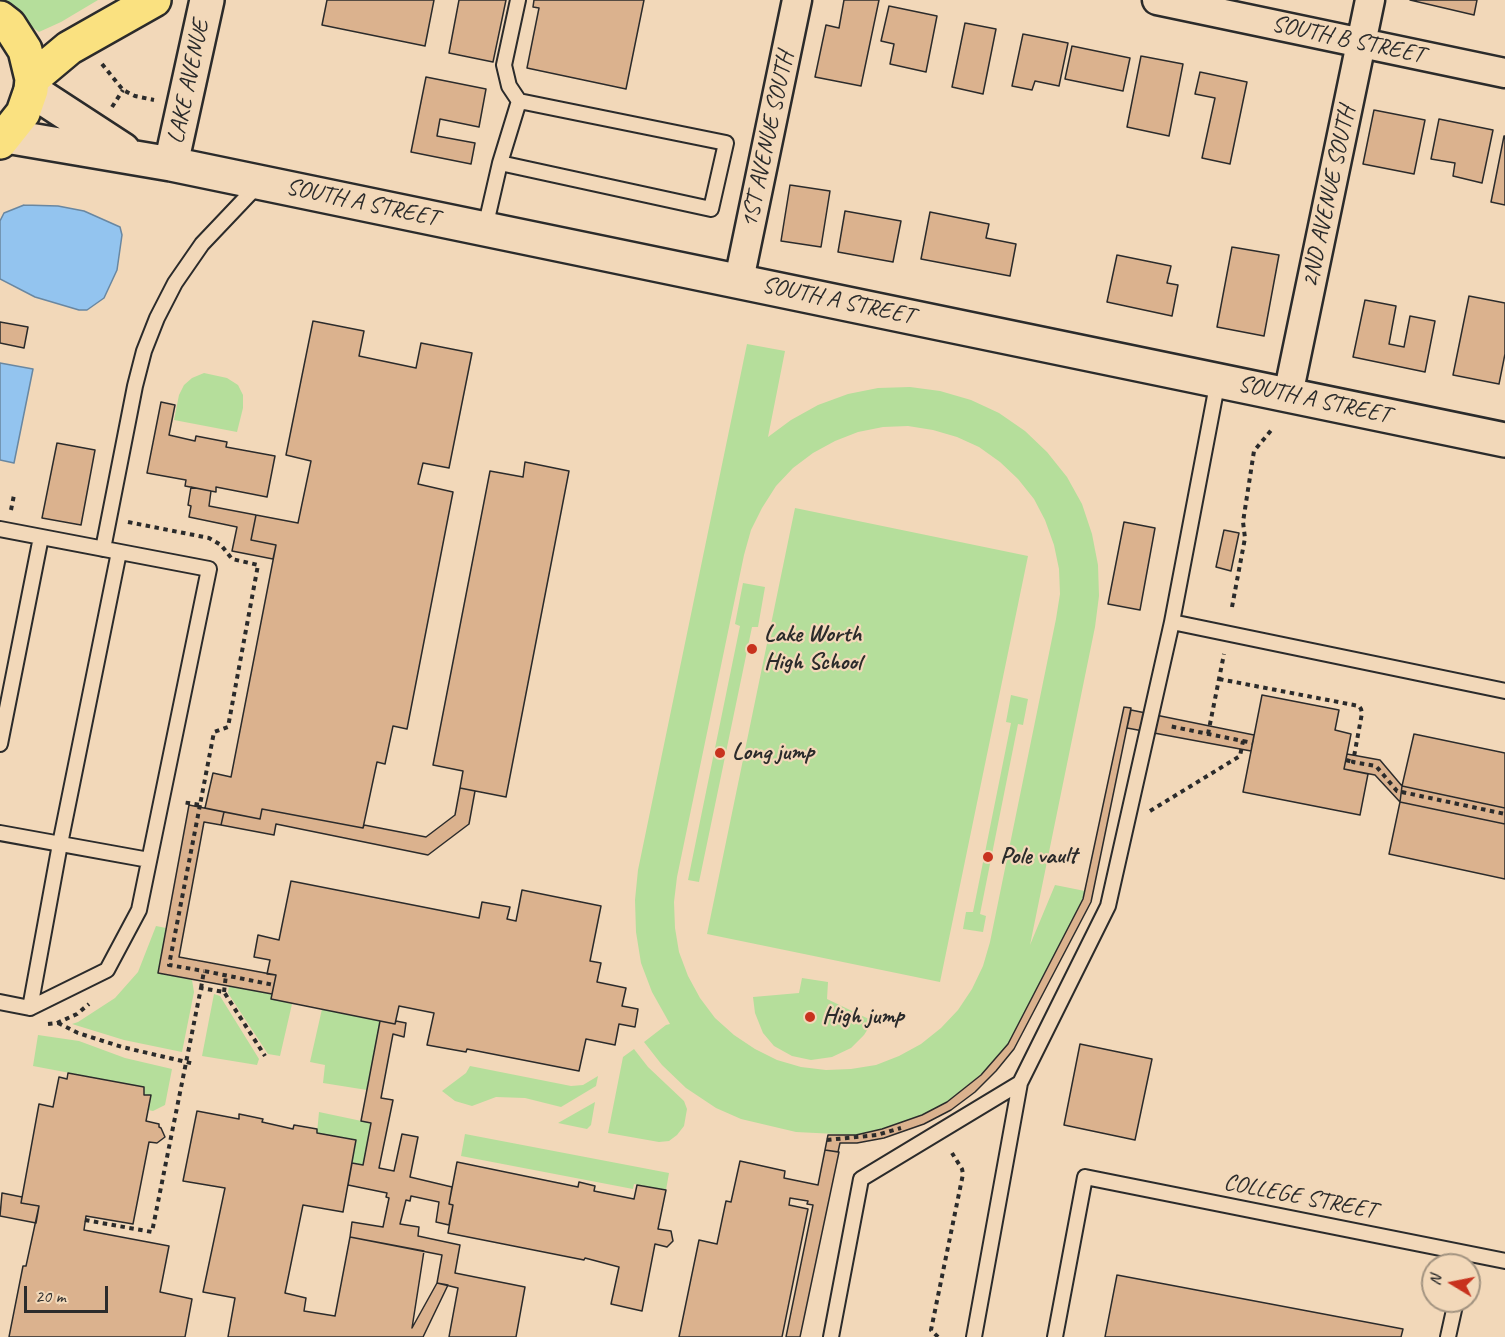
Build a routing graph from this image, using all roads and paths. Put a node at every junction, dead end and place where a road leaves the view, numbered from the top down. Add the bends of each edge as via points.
1 (154, 0) edge
2 (207, 0) edge
3 (518, 0) edge
4 (798, 0) edge
5 (1157, 0) edge
6 (1370, 0) edge
7 (0, 18) edge
8 (1362, 43) junction
9 (102, 63) dead end
10 (1505, 73) edge
11 (32, 84) junction
12 (123, 90) junction
13 (519, 101) junction
14 (161, 102) dead end
15 (111, 108) dead end
16 (3, 139) edge
17 (132, 156) junction
18 (500, 163) junction
19 (171, 164) junction
20 (260, 182) junction
21 (485, 228) junction
22 (739, 280) junction
23 (1218, 380) junction
24 (1288, 394) junction
25 (1273, 428) dead end
26 (1505, 440) edge
27 (0, 529) edge
28 (40, 537) junction
29 (103, 549) junction
30 (119, 552) junction
31 (1232, 607) dead end
32 (1172, 622) junction
33 (1224, 654) dead end
34 (1219, 679) junction
35 (1505, 691) edge
36 (1150, 722) junction
37 (1208, 734) junction
38 (1243, 741) junction
39 (1253, 743) dead end
40 (0, 744) edge
41 (1346, 760) dead end
42 (1353, 762) junction
43 (200, 805) dead end
44 (1130, 812) junction
45 (1505, 814) edge
46 (0, 833) edge
47 (60, 844) junction
48 (149, 860) junction
49 (204, 971) junction
50 (226, 975) junction
51 (274, 985) dead end
52 (201, 988) junction
53 (224, 992) junction
54 (0, 1002) edge
55 (30, 1008) junction
56 (57, 1023) dead end
57 (265, 1056) dead end
58 (187, 1062) junction
59 (195, 1064) dead end
60 (1020, 1083) junction
61 (907, 1127) dead end
62 (827, 1140) dead end
63 (952, 1153) dead end
64 (85, 1220) dead end
65 (1438, 1253) edge
66 (1481, 1260) edge
67 (1505, 1261) edge
68 (1453, 1313) edge
69 (831, 1337) edge
70 (938, 1337) edge
71 (974, 1337) edge
72 (1055, 1337) edge
73 (1448, 1337) edge

1 - 11 main road via 69,48
2 - 19 street, LAKE AVENUE
3 - 13 lane via 504,66 509,86
4 - 22 street, 1ST AVENUE SOUTH
5 - 8 street, SOUTH B STREET
6 - 8 street, 2ND AVENUE SOUTH
7 - 11 main road via 25,50
8 - 10 street, SOUTH B STREET
8 - 24 street, 2ND AVENUE SOUTH
9 - 12 path
11 - 16 main road via 23,113
11 - 17 street
12 - 14 path
12 - 15 path
13 - 18 lane
13 - 18 lane via 726,143 711,209
16 - 17 street, SOUTH A STREET
17 - 19 street, SOUTH A STREET
18 - 21 lane
19 - 20 street, SOUTH A STREET
20 - 21 street, SOUTH A STREET
20 - 29 lane via 202,244 157,318 135,386
21 - 22 street, SOUTH A STREET
22 - 23 street, SOUTH A STREET
23 - 24 street, SOUTH A STREET
23 - 32 lane
24 - 26 street, SOUTH A STREET
25 - 31 path via 1254,451 1243,522 1245,537
27 - 28 lane
28 - 29 lane
28 - 40 lane
29 - 30 lane
30 - 47 lane
30 - 48 lane via 209,569
32 - 35 lane
32 - 36 lane
33 - 34 path
34 - 37 path
34 - 42 path via 1359,706 1362,713
36 - 37 path
36 - 44 lane
37 - 38 path
38 - 39 path
38 - 44 path via 1240,756 1144,815
41 - 42 path
42 - 45 path via 1376,766 1397,790
43 - 49 path via 170,964
44 - 60 lane via 1108,906
46 - 47 lane
47 - 48 lane
47 - 55 lane
48 - 55 lane via 139,910 107,970
49 - 50 path
49 - 52 path
50 - 51 path
50 - 53 path
52 - 53 path
52 - 58 path
53 - 57 path
54 - 55 lane
56 - 58 path via 122,1047
58 - 59 path
58 - 64 path via 152,1232
60 - 69 lane via 861,1179
60 - 71 lane
61 - 62 path via 877,1135
63 - 70 path via 963,1174 932,1330
65 - 72 lane, COLLEGE STREET via 1086,1177
66 - 67 lane, COLLEGE STREET
68 - 73 lane

